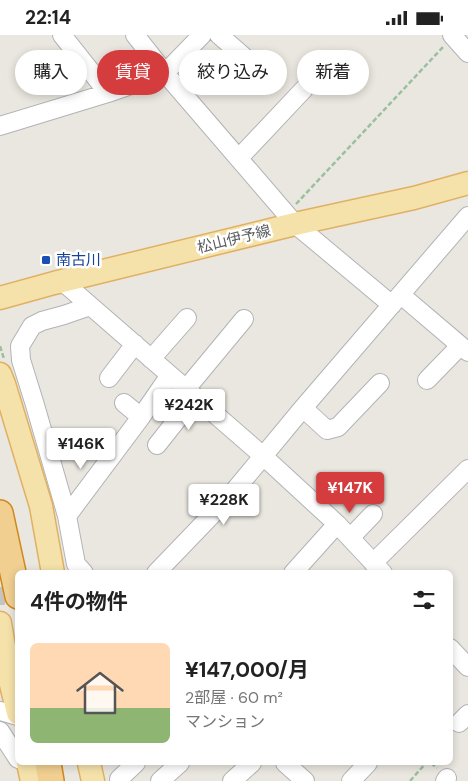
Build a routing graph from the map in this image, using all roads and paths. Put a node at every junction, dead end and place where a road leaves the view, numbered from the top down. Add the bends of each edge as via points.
1 (62, 35) edge
2 (135, 35) edge
3 (220, 35) edge
4 (453, 35) edge
5 (194, 38) edge
6 (147, 50) edge
7 (237, 50) edge
8 (468, 53) edge
9 (169, 68) edge
10 (169, 78) edge
11 (97, 79) edge
12 (101, 95) edge
13 (298, 95) edge
14 (0, 126) edge
15 (239, 158) junction
16 (468, 183) edge
17 (468, 217) edge
18 (291, 219) junction
19 (63, 282) junction
20 (0, 297) edge
21 (396, 300) junction
22 (90, 306) junction
23 (187, 317) dead end
24 (244, 319) dead end
25 (135, 344) junction
26 (464, 349) edge
27 (152, 359) junction
28 (0, 373) edge
29 (170, 375) junction
30 (109, 378) dead end
31 (428, 380) dead end
32 (380, 383) dead end
33 (191, 393) junction
34 (124, 403) dead end
35 (303, 408) junction
36 (141, 417) junction
37 (94, 445) dead end
38 (158, 445) dead end
39 (262, 455) junction
40 (111, 457) junction
41 (468, 469) edge
42 (0, 513) edge
43 (373, 513) dead end
44 (67, 516) junction
45 (337, 524) junction
46 (350, 538) junction
47 (378, 567) edge
48 (52, 570) edge
49 (81, 570) edge
50 (159, 570) edge
51 (295, 570) edge
52 (13, 596) edge
53 (0, 623) edge
54 (453, 651) edge
55 (468, 667) edge
56 (15, 703) edge
57 (0, 711) edge
58 (15, 714) edge
59 (0, 731) edge
60 (15, 754) edge
61 (21, 765) edge
62 (28, 765) edge
63 (48, 765) edge
64 (90, 765) edge
65 (133, 765) edge
66 (178, 765) edge
67 (250, 765) edge
68 (287, 765) edge
69 (366, 765) edge
70 (424, 765) edge
71 (119, 774) edge
72 (31, 781) edge
73 (51, 781) edge
74 (93, 781) edge
75 (160, 781) edge
76 (232, 781) edge
77 (305, 781) edge
78 (351, 781) edge
79 (410, 781) edge

1 - 11 street
2 - 6 street
3 - 7 street
4 - 8 street
4 - 18 path
5 - 9 street
10 - 15 street
12 - 14 street
13 - 15 street
15 - 18 street
16 - 18 main road, 松山伊予線 via 414,198
17 - 21 street
18 - 19 main road, 松山伊予線
18 - 21 street
19 - 20 main road, 松山伊予線
19 - 22 street
21 - 26 street
21 - 35 street
22 - 25 street
22 - 44 street via 32,326 20,346 21,360
23 - 27 street
24 - 33 street
25 - 27 street
25 - 30 street
26 - 31 street
27 - 29 street
28 - 48 main road via 41,506
29 - 33 street
29 - 36 street
32 - 35 street via 338,427 327,430
33 - 38 street
33 - 39 street
34 - 36 street
35 - 39 street
36 - 40 street
37 - 40 street
39 - 45 street
39 - 50 street via 230,496
40 - 44 street
41 - 47 street
42 - 52 highway
43 - 46 street
44 - 49 street via 76,564
45 - 46 street
45 - 51 street
46 - 47 street
53 - 56 main road
54 - 55 street
57 - 58 street
59 - 60 street
61 - 72 street
62 - 72 main road
63 - 73 highway
64 - 74 main road
65 - 71 street
66 - 75 street
67 - 76 street
68 - 77 street
69 - 78 street
70 - 79 path

